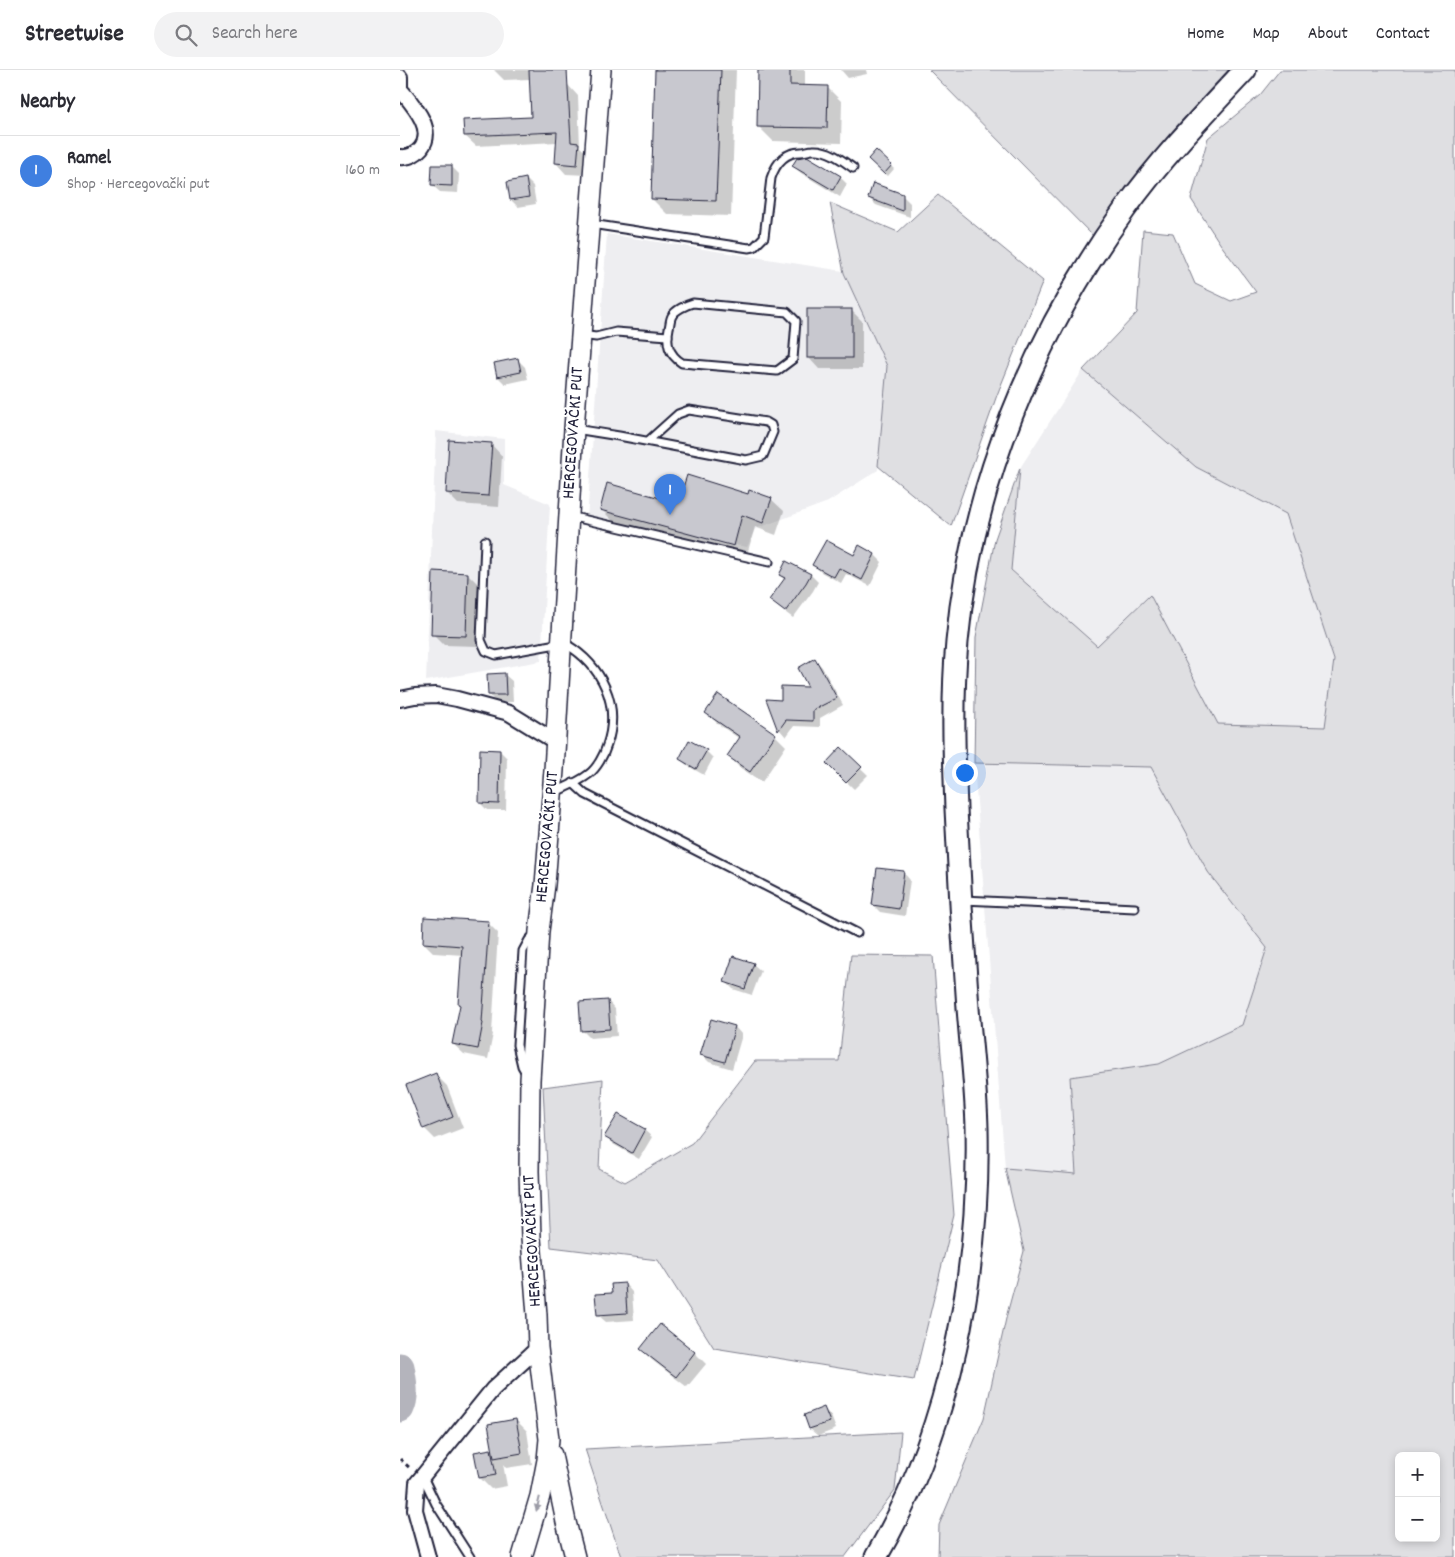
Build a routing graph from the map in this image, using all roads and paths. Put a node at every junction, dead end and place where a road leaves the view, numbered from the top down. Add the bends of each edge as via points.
1 (601, 70) edge
2 (1245, 70) edge
3 (400, 77) edge
4 (400, 157) edge
5 (853, 168) dead end
6 (589, 223) junction
7 (581, 335) junction
8 (668, 336) junction
9 (574, 429) junction
10 (648, 441) junction
11 (569, 516) junction
12 (484, 541) dead end
13 (769, 562) dead end
14 (562, 643) junction
15 (400, 699) edge
16 (556, 742) junction
17 (572, 783) junction
18 (552, 794) junction
19 (960, 900) junction
20 (1135, 908) dead end
21 (857, 933) dead end
22 (538, 1348) junction
23 (549, 1439) junction
24 (422, 1477) junction
25 (896, 1522) junction
26 (428, 1557) edge
27 (470, 1557) edge
28 (522, 1557) edge
29 (576, 1557) edge
30 (876, 1557) edge
31 (892, 1557) edge

1 - 6 main road, HERCEGOVAČKI PUT
2 - 19 main road via 1147,179 1084,270 1037,358 996,460 974,532 957,640 953,718
3 - 4 street via 400,89 416,109 426,129 424,144 418,152 408,158
5 - 6 lane via 826,151 788,154 771,178 764,236 754,247
6 - 7 main road, HERCEGOVAČKI PUT
7 - 8 lane via 596,337 616,332
7 - 9 main road, HERCEGOVAČKI PUT
8 - 8 lane via 672,316 693,303 787,312 796,321 793,359 777,370 682,363 670,350
9 - 10 lane
9 - 11 main road, HERCEGOVAČKI PUT
10 - 10 lane via 746,460 763,456 774,432 766,422 689,410 678,414
11 - 13 lane
11 - 14 main road, HERCEGOVAČKI PUT
12 - 14 lane via 481,640 486,651 496,655
14 - 16 main road, HERCEGOVAČKI PUT
14 - 17 lane via 581,654 596,670 608,693 612,716 602,758 590,774
15 - 16 street via 436,695 510,713
16 - 18 main road, HERCEGOVAČKI PUT
17 - 18 lane
17 - 21 lane via 586,794
18 - 22 main road, HERCEGOVAČKI PUT via 530,1080 530,1189
19 - 20 lane
19 - 25 main road via 977,1127 972,1245 963,1312 943,1395 918,1470
22 - 23 main road, HERCEGOVAČKI PUT
22 - 24 street via 493,1389
23 -> 28 main road via 540,1496
23 - 29 main road
24 - 26 street via 415,1510
24 - 27 lane
25 - 30 main road
25 - 31 main road

